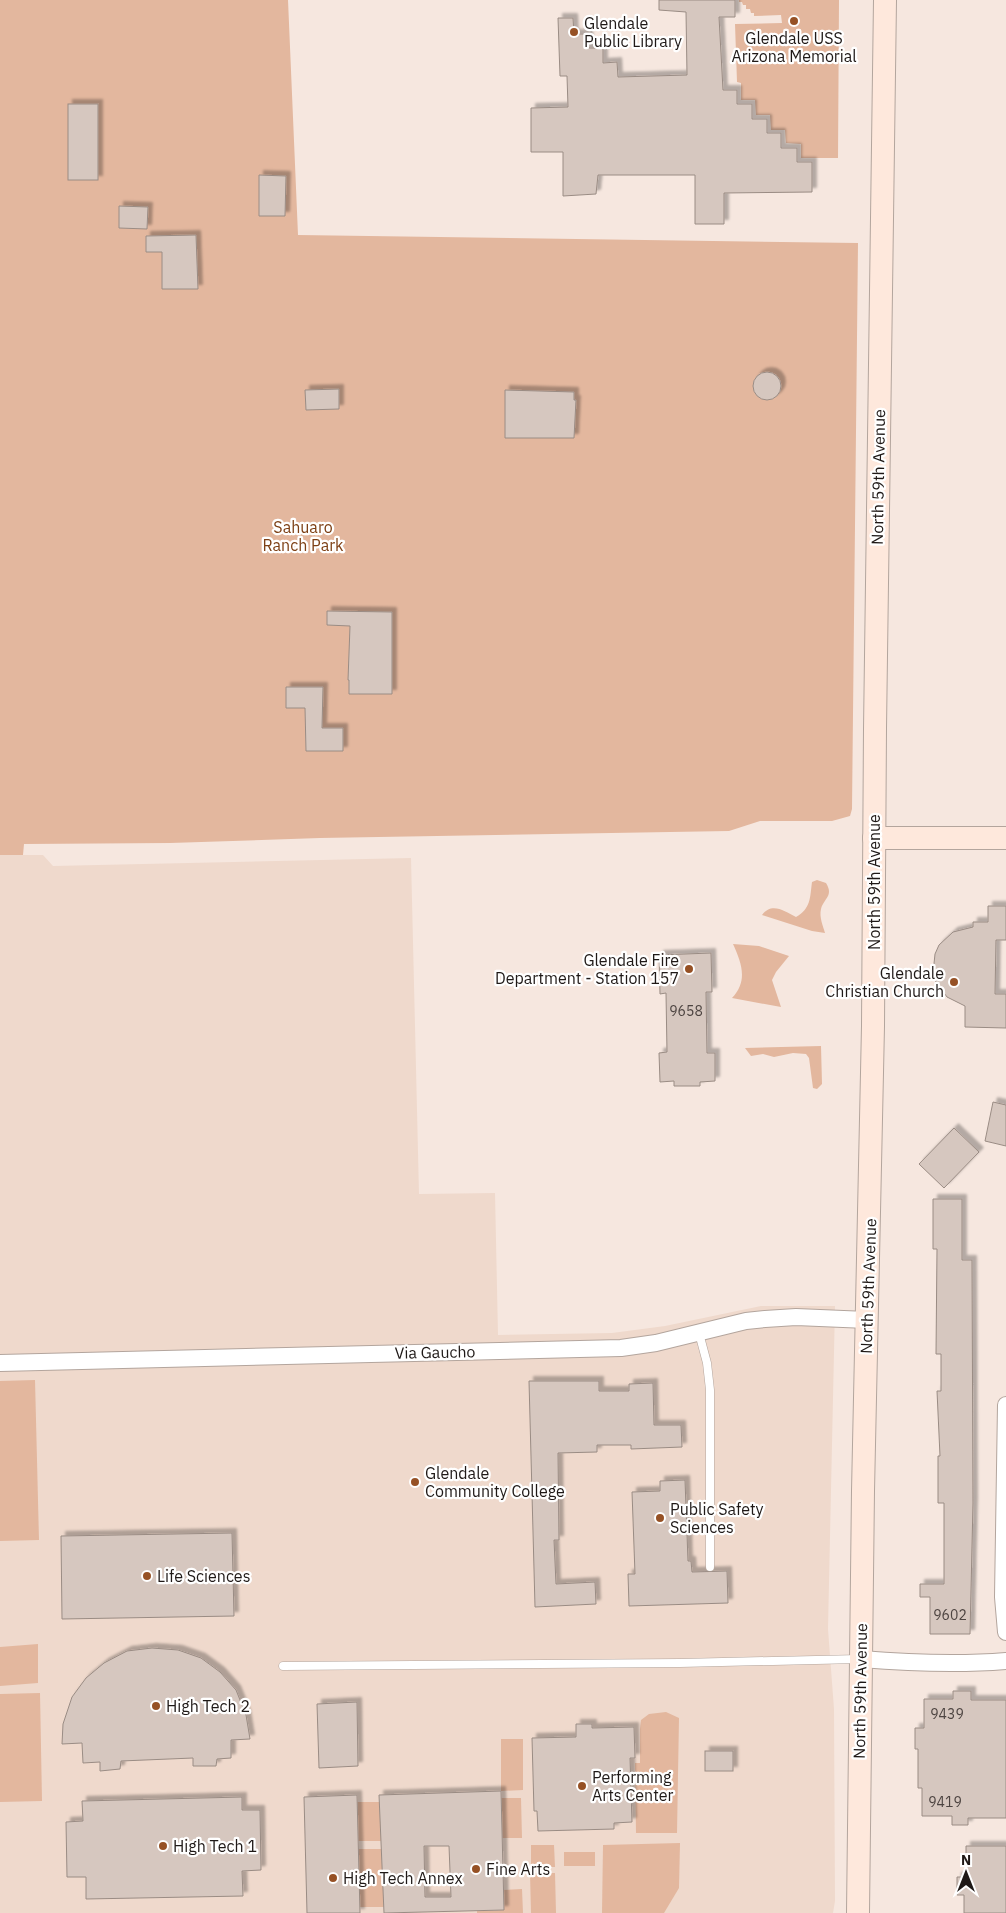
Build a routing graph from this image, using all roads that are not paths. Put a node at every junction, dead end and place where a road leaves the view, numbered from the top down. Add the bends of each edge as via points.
1 (885, 0) edge
2 (874, 838) junction
3 (1006, 838) edge
4 (867, 1320) junction
5 (699, 1333) junction
6 (0, 1363) edge
7 (1006, 1405) edge
8 (710, 1567) dead end
9 (1006, 1632) edge
10 (861, 1659) junction
11 (1006, 1661) edge
12 (283, 1666) dead end
13 (858, 1913) edge

1 - 2 main road, North 59th Avenue
2 - 3 main road
2 - 4 main road, North 59th Avenue
4 - 5 street, Via Gaucho via 765,1319
4 - 10 main road, North 59th Avenue
5 - 6 street, Via Gaucho via 621,1348
5 - 8 lane via 710,1390
7 - 9 street
10 - 11 street via 969,1663
10 - 12 lane
10 - 13 main road, North 59th Avenue

